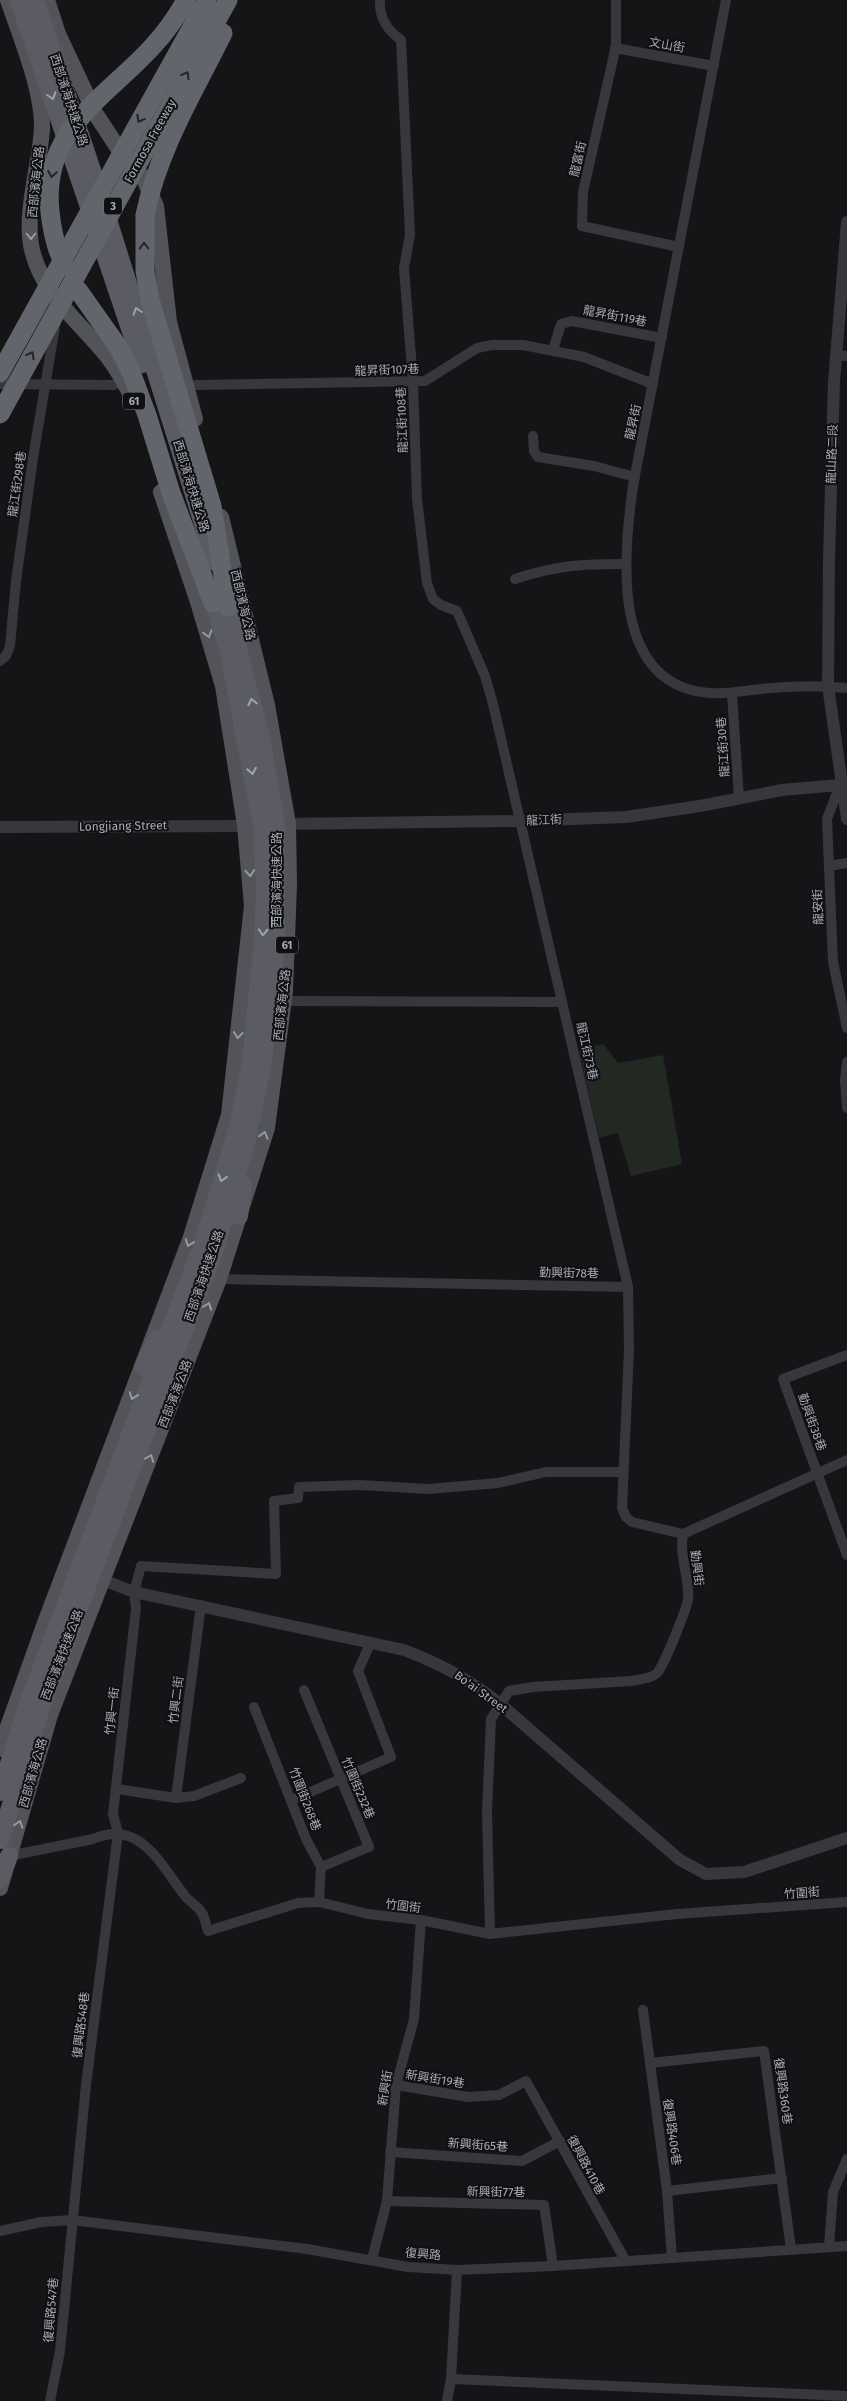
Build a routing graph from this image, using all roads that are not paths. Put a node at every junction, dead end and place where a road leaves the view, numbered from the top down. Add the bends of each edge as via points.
1 (8, 0) edge
2 (19, 0) edge
3 (35, 0) edge
4 (47, 0) edge
5 (186, 0) edge
6 (207, 0) edge
7 (228, 0) edge
8 (240, 0) edge
9 (380, 0) edge
10 (616, 0) edge
11 (726, 0) edge
12 (615, 48) junction
13 (714, 66) junction
14 (847, 222) edge
15 (679, 247) junction
16 (63, 309) junction
17 (662, 338) junction
18 (553, 350) junction
19 (842, 356) edge
20 (0, 373) edge
21 (413, 382) junction
22 (47, 383) junction
23 (0, 384) edge
24 (653, 384) junction
25 (114, 385) dead end
26 (196, 385) dead end
27 (0, 414) edge
28 (533, 436) dead end
29 (635, 477) junction
30 (626, 564) junction
31 (515, 579) dead end
32 (213, 604) junction
33 (0, 661) edge
34 (828, 686) junction
35 (847, 688) edge
36 (732, 694) junction
37 (844, 785) edge
38 (739, 798) junction
39 (847, 819) edge
40 (519, 821) junction
41 (268, 825) junction
42 (0, 827) edge
43 (847, 863) edge
44 (829, 866) junction
45 (284, 1001) junction
46 (562, 1002) junction
47 (847, 1028) edge
48 (847, 1062) edge
49 (847, 1108) edge
50 (248, 1136) junction
51 (239, 1216) junction
52 (202, 1246) junction
53 (218, 1279) junction
54 (628, 1287) junction
55 (847, 1355) edge
56 (143, 1367) junction
57 (847, 1460) edge
58 (622, 1472) junction
59 (818, 1473) junction
60 (683, 1534) junction
61 (847, 1555) edge
62 (85, 1573) junction
63 (134, 1592) junction
64 (201, 1605) junction
65 (370, 1644) junction
66 (304, 1690) dead end
67 (500, 1703) junction
68 (254, 1707) dead end
69 (0, 1749) edge
70 (241, 1778) dead end
71 (341, 1779) junction
72 (117, 1789) junction
73 (0, 1792) edge
74 (176, 1798) junction
75 (292, 1800) junction
76 (118, 1833) junction
77 (847, 1838) edge
78 (0, 1840) edge
79 (9, 1856) junction
80 (321, 1867) junction
81 (0, 1878) edge
82 (0, 1888) edge
83 (319, 1902) junction
84 (847, 1902) edge
85 (421, 1920) junction
86 (490, 1934) junction
87 (643, 2010) dead end
88 (650, 2063) junction
89 (526, 2081) joint
90 (396, 2085) junction
91 (560, 2141) junction
92 (390, 2152) junction
93 (847, 2159) edge
94 (782, 2178) junction
95 (667, 2191) junction
96 (386, 2202) junction
97 (72, 2220) junction
98 (0, 2231) edge
99 (829, 2246) junction
100 (847, 2246) edge
101 (791, 2249) junction
102 (672, 2258) junction
103 (372, 2259) junction
104 (625, 2260) junction
105 (553, 2266) junction
106 (457, 2270) junction
107 (451, 2379) junction
108 (847, 2396) edge
109 (50, 2401) edge
110 (447, 2401) edge

1 -> 16 main road, 西部濱海公路 / 61 via 31,69 42,126 31,208 31,244 41,273
2 -> 32 highway, 西部濱海快速公路 / 61 via 158,414
32 -> 3 highway, 西部濱海快速公路 / 61 via 124,271
4 - 41 main road, 西部濱海公路 / 61 via 58,34 95,113 118,148 143,177 156,206 169,322 239,585 267,705
5 -> 32 highway, bridge via 154,46 68,131 52,169 51,218 54,239 63,263 119,348 131,372 171,493
6 -> 20 highway, Formosa Freeway / 3, bridge
27 -> 7 highway, Formosa Freeway / 3, bridge
32 -> 8 highway, bridge via 212,506 150,300 145,271 145,215 159,163
9 - 21 street, 龍江街108巷 via 383,21 401,40 410,235 404,268
10 - 12 street, 龍富街
11 - 13 street, 龍昇街
12 - 13 street, 文山街
12 - 15 street, 龍富街 via 583,192 582,226
13 - 15 street, 龍昇街
14 - 19 street, 龍山路二段
15 - 17 street, 龍昇街
16 - 22 street, 龍江街298巷 via 56,321
16 - 32 main road, 西部濱海公路 / 61 via 123,378
17 - 18 street, 龍昇街119巷 via 572,321 561,324
17 - 24 street, 龍昇街
18 - 21 street, 龍昇街107巷 via 522,345 477,348 436,376
18 - 24 street, 龍昇街107巷 via 584,357
19 - 34 street, 龍山路二段 via 829,559
21 - 26 street, 龍昇街107巷
21 - 40 street, 龍江街108巷 via 417,499 427,583 433,599 457,611 485,676
22 - 23 street
22 - 25 street
22 - 33 street, 龍江街298巷 via 31,477 10,646
24 - 29 street, 龍昇街
28 - 29 street via 534,451 538,457
29 - 30 street, 龍昇街 via 626,532
30 - 31 street via 576,564
30 - 36 street, 龍昇街 via 633,626 644,656 664,677 688,689
32 -> 41 main road, 西部濱海公路 / 61 via 223,686
32 - 41 highway, 西部濱海快速公路 / 61 via 262,742
34 - 35 street, 龍昇街
34 - 36 street, 龍昇街
34 - 37 street, 龍山路二段
36 - 38 street, 龍江街30巷
37 - 38 street, 龍江街 via 782,790
37 - 39 street, 龍山路二段
37 - 44 street, 龍安街 via 827,819
38 - 40 street, 龍江街 via 626,817
40 - 41 street, 龍江街
40 - 46 street, 龍江街73巷
41 - 42 street, Longjiang Street
41 - 45 main road, 西部濱海公路 / 61 via 289,885
41 - 50 highway, 西部濱海快速公路 / 61 via 276,944 263,1061
41 -> 52 highway, 西部濱海快速公路 / 61 via 263,940 251,1061 238,1127
41 -> 56 main road, 西部濱海公路 / 61 via 252,906 228,1115 191,1237
43 - 44 street
44 - 47 street, 龍安街 via 833,962
45 - 46 street
51 -> 45 main road, 西部濱海公路 / 61 via 266,1128
46 - 54 street, 龍江街73巷
48 - 49 street via 844,1080
50 - 51 highway
50 - 62 highway, 西部濱海快速公路 / 61 via 215,1249
51 - 53 main road, 西部濱海公路 / 61
52 - 56 highway
52 - 62 highway, 西部濱海快速公路 / 61
53 - 54 street, 勤興街78巷
62 -> 53 main road, 西部濱海公路 / 61
54 - 58 street via 629,1350
55 - 59 street, 勤興街38巷 via 783,1379
56 -> 62 main road, 西部濱海公路 / 61
57 - 59 street, 勤興街
58 - 60 street via 622,1508 626,1517 632,1522
58 - 63 street, 竹興一街 via 546,1472 498,1482 428,1489 360,1485 299,1487 298,1498 274,1501 276,1574 141,1566
59 - 60 street, 勤興街
59 - 61 street, 勤興街38巷
60 - 67 street, 勤興街 via 681,1549 688,1599 657,1674 632,1681 509,1691
62 - 63 street, Bo'ai Street
62 - 69 main road, 西部濱海公路 / 61
62 - 73 highway, 西部濱海快速公路 / 61 via 28,1701
62 - 78 highway, 西部濱海快速公路 / 61
79 -> 62 main road, 西部濱海公路 / 61 via 50,1715
63 - 64 street, Bo'ai Street
63 - 72 street, 竹興一街 via 136,1608
64 - 65 street, Bo'ai Street
64 - 74 street, 竹興二街
65 - 67 street, Bo'ai Street via 404,1650 441,1664
65 - 71 street via 358,1671 391,1757
66 - 71 street, 竹圍街232巷
67 - 77 street, Bo'ai Street via 680,1860 706,1874 744,1872
67 - 86 street via 491,1719 487,1812
68 - 75 street, 竹圍街268巷
70 - 74 street via 194,1796
71 - 75 street
71 - 80 street, 竹圍街232巷 via 370,1847
72 - 74 street
72 - 76 street, 竹興一街 via 113,1814
75 - 80 street, 竹圍街268巷 via 306,1839
76 - 79 street
76 - 83 street, 竹圍街 via 138,1840 155,1854 186,1897 202,1912 208,1931 298,1903
76 - 97 street, 復興路548巷
79 - 81 highway
79 - 82 main road, 西部濱海公路 / 61
80 - 83 street
83 - 85 street, 竹圍街 via 368,1914
84 - 86 street, 竹圍街 via 677,1914
85 - 86 street, 竹圍街
85 - 90 street, 新興街 via 414,2019
87 - 88 street, 復興路406巷
88 - 94 street, 復興路360巷 via 764,2050
88 - 95 street, 復興路406巷
89 - 90 street, 新興街19巷 via 499,2095 468,2097
89 - 91 street, 復興路410巷
90 - 92 street, 新興街
91 - 92 street, 新興街65巷 via 522,2161
91 - 104 street, 復興路410巷
92 - 96 street, 新興街
93 - 99 street via 833,2192
94 - 95 street
94 - 101 street, 復興路360巷
95 - 102 street, 復興路406巷
96 - 103 street, 新興街
96 - 105 street, 新興街77巷 via 544,2205
97 - 98 street, 復興路 via 41,2222
97 - 103 street, 復興路
97 - 109 street, 復興路547巷 via 60,2351
99 - 100 street, 復興路
99 - 101 street, 復興路
101 - 102 street, 復興路
102 - 104 street, 復興路
103 - 106 street, 復興路 via 408,2267
104 - 105 street, 復興路
105 - 106 street, 復興路
106 - 107 street
107 - 108 street
107 - 110 street

